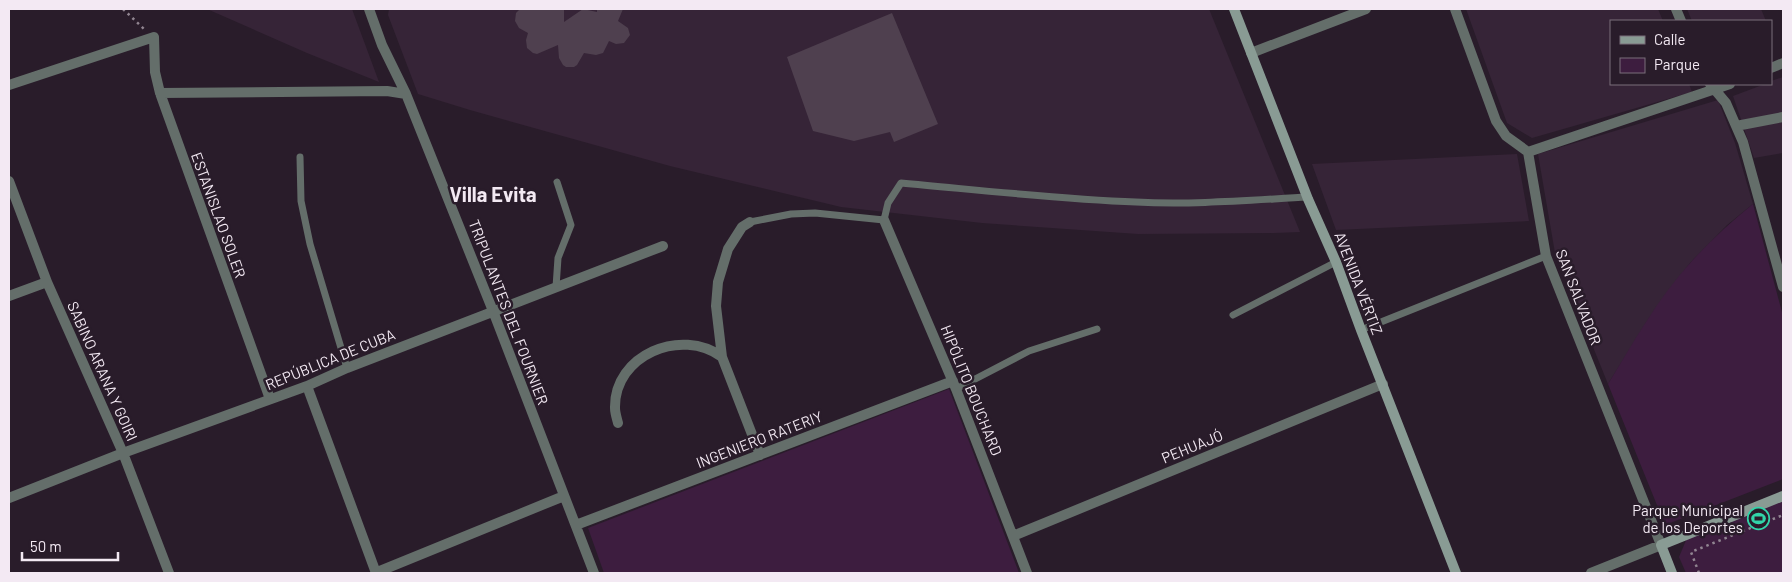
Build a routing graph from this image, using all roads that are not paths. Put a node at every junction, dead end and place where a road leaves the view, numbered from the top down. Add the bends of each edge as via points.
1 (369, 9) edge
2 (1234, 9) edge
3 (1366, 9) edge
4 (1455, 9) edge
5 (1251, 53) junction
6 (9, 85) edge
7 (1713, 87) edge
8 (160, 92) junction
9 (406, 94) junction
10 (1783, 117) edge
11 (1736, 126) junction
12 (1528, 152) junction
13 (300, 157) dead end
14 (557, 182) dead end
15 (10, 185) edge
16 (1308, 197) junction
17 (884, 220) junction
18 (750, 222) joint
19 (663, 246) dead end
20 (1546, 256) junction
21 (1336, 262) junction
22 (47, 282) junction
23 (556, 287) junction
24 (1783, 287) edge
25 (9, 296) edge
26 (493, 311) junction
27 (1233, 314) dead end
28 (1097, 329) dead end
29 (1361, 330) junction
30 (722, 357) junction
31 (347, 368) junction
32 (1383, 384) junction
33 (955, 385) junction
34 (307, 386) junction
35 (270, 399) junction
36 (618, 423) dead end
37 (123, 453) junction
38 (760, 455) junction
39 (564, 496) junction
40 (1783, 496) edge
41 (9, 498) edge
42 (576, 525) junction
43 (1013, 536) junction
44 (1661, 546) junction
45 (1455, 572) edge
46 (169, 573) edge
47 (376, 573) edge
48 (594, 573) edge
49 (1028, 573) edge
50 (1591, 573) edge
51 (1672, 573) edge

1 - 9 street, TRIPULANTES DEL FOURNIER
2 - 5 street, AVENIDA VÉRTIZ
3 - 5 street
4 - 12 street via 1496,121 1506,136
5 - 16 street, AVENIDA VÉRTIZ
6 - 8 street, ESTANISLAO SOLER via 154,38 155,72
7 - 11 street via 1726,103
7 - 12 street
8 - 9 street via 387,91
8 - 35 street, ESTANISLAO SOLER
9 - 26 street, TRIPULANTES DEL FOURNIER
10 - 11 street
11 - 24 street
12 - 20 street, SAN SALVADOR
13 - 31 lane via 301,201 310,244
14 - 23 lane via 571,225 558,258
15 - 22 street, SABINO ARANA Y GOIRI
16 - 17 lane via 1230,202 1138,202 901,183 888,203
16 - 21 street, AVENIDA VÉRTIZ
17 - 18 lane via 814,213
17 - 33 street, HIPÓLITO BOUCHARD
18 - 30 street via 742,227 728,248 718,282 716,306
19 - 23 street, REPÚBLICA DE CUBA
20 - 29 lane
20 - 44 street, SAN SALVADOR
21 - 27 lane
21 - 29 street, AVENIDA VÉRTIZ
22 - 25 street
22 - 37 street, SABINO ARANA Y GOIRI
23 - 26 street, REPÚBLICA DE CUBA
26 - 31 street, REPÚBLICA DE CUBA
26 - 39 street, TRIPULANTES DEL FOURNIER
28 - 33 lane via 1029,351
29 - 32 street, AVENIDA VÉRTIZ
30 - 36 street via 711,349 698,346 670,346 654,350 633,364 619,385 615,409
30 - 38 street
31 - 34 street, REPÚBLICA DE CUBA
32 - 43 street, PEHUAJÓ
32 - 45 street, AVENIDA VÉRTIZ
33 - 38 street, INGENIERO RATERIY
33 - 43 street, HIPÓLITO BOUCHARD
34 - 35 street, REPÚBLICA DE CUBA
34 - 47 street
35 - 37 street, REPÚBLICA DE CUBA
37 - 41 street, REPÚBLICA DE CUBA
37 - 46 street, SABINO ARANA Y GOIRI
38 - 42 street, INGENIERO RATERIY
39 - 42 street, TRIPULANTES DEL FOURNIER
39 - 47 street
40 - 44 street
42 - 48 street, TRIPULANTES DEL FOURNIER
43 - 49 street, HIPÓLITO BOUCHARD
44 - 50 street
44 - 51 street, SAN SALVADOR

